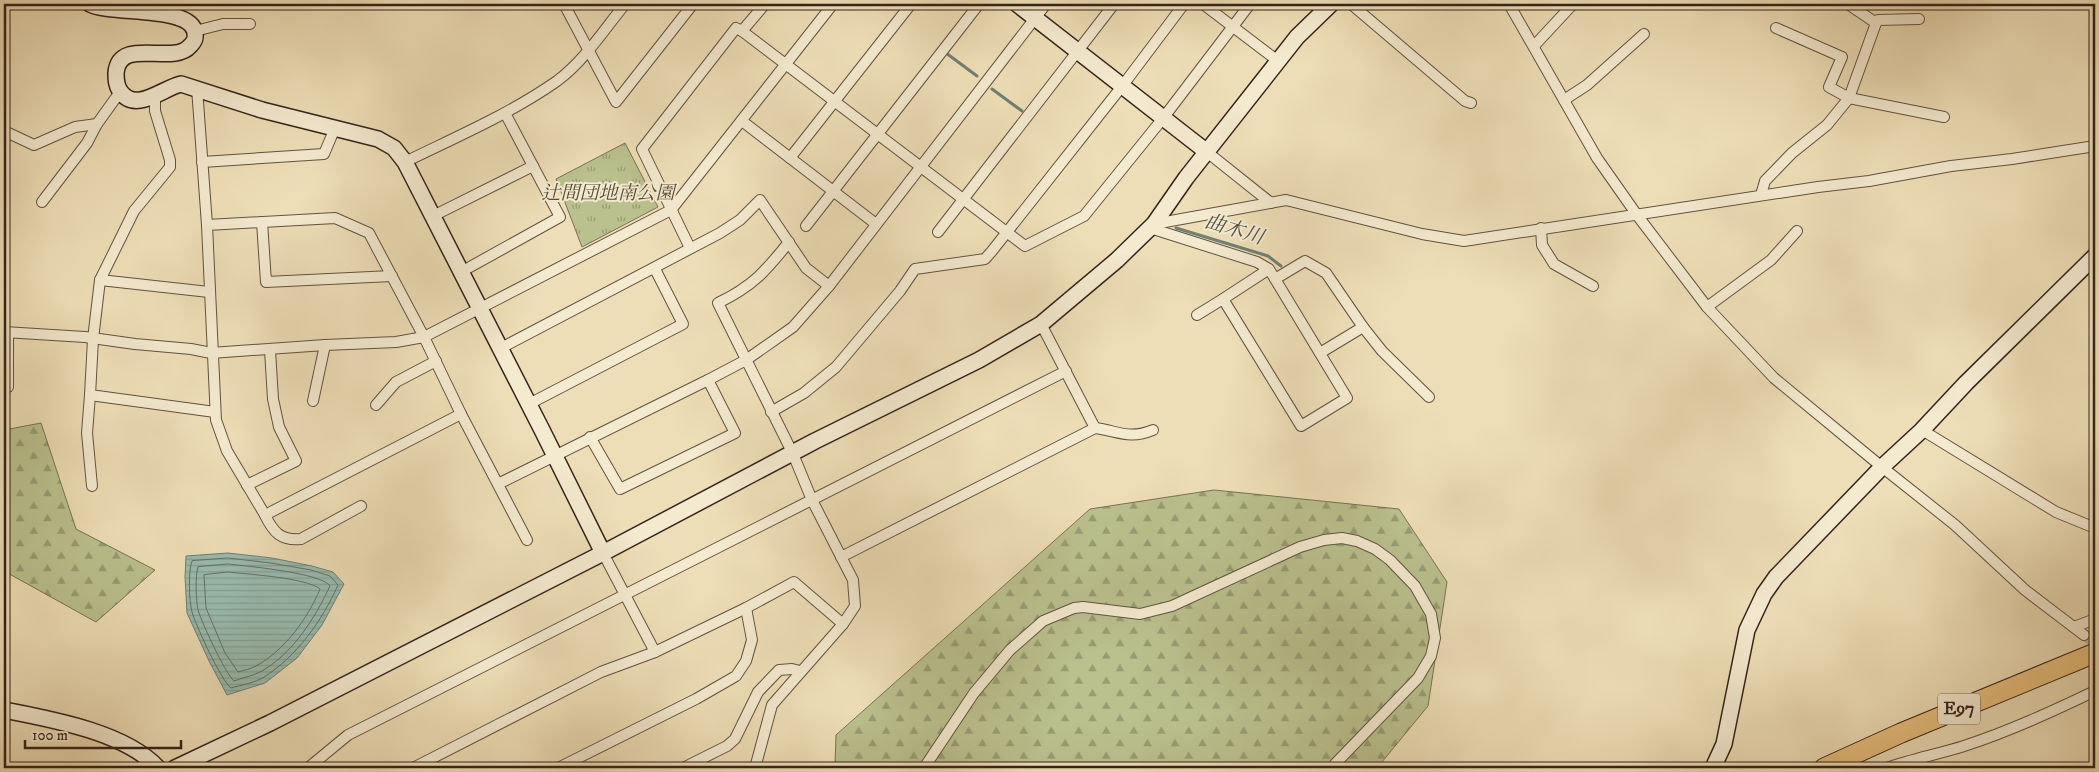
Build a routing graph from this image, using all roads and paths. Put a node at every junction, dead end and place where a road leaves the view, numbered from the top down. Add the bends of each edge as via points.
1 (90, 4) edge
2 (564, 4) edge
3 (625, 4) edge
4 (693, 4) edge
5 (765, 4) edge
6 (833, 4) edge
7 (911, 4) edge
8 (979, 4) edge
9 (1017, 4) edge
10 (1046, 4) edge
11 (1114, 4) edge
12 (1184, 4) edge
13 (1203, 4) edge
14 (1250, 4) edge
15 (1331, 4) edge
16 (1351, 4) edge
17 (1509, 4) edge
18 (1573, 4) edge
19 (1848, 4) edge
20 (1036, 18) junction
21 (1919, 18) dead end
22 (1876, 23) junction
23 (250, 24) dead end
24 (1233, 27) junction
25 (1776, 28) dead end
26 (195, 31) junction
27 (742, 31) junction
28 (1644, 34) dead end
29 (1534, 46) junction
30 (589, 50) junction
31 (1078, 51) junction
32 (1278, 61) junction
33 (786, 65) junction
34 (1123, 85) junction
35 (197, 88) junction
36 (120, 92) junction
37 (155, 97) junction
38 (1849, 98) junction
39 (1564, 100) junction
40 (834, 102) junction
41 (1471, 103) dead end
42 (505, 112) junction
43 (1164, 117) junction
44 (1944, 117) dead end
45 (742, 121) junction
46 (97, 124) junction
47 (335, 128) junction
48 (4, 131) edge
49 (876, 135) junction
50 (2095, 146) edge
51 (1207, 152) junction
52 (790, 158) junction
53 (202, 162) junction
54 (405, 162) junction
55 (533, 166) junction
56 (919, 167) junction
57 (833, 191) junction
58 (1761, 195) junction
59 (962, 200) junction
60 (42, 202) dead end
61 (1271, 203) junction
62 (670, 210) junction
63 (1637, 215) junction
64 (432, 216) junction
65 (262, 222) junction
66 (876, 224) junction
67 (207, 225) junction
68 (806, 226) dead end
69 (1152, 226) junction
70 (1541, 228) junction
71 (1798, 231) dead end
72 (938, 232) dead end
73 (1006, 234) junction
74 (789, 242) junction
75 (690, 248) junction
76 (2095, 256) edge
77 (655, 269) junction
78 (1269, 269) junction
79 (461, 272) junction
80 (392, 276) junction
81 (1275, 279) junction
82 (100, 280) junction
83 (829, 286) junction
84 (1592, 286) dead end
85 (209, 292) junction
86 (1223, 299) junction
87 (1708, 307) junction
88 (480, 309) junction
89 (1197, 315) dead end
90 (1042, 324) junction
91 (1363, 327) junction
92 (6, 332) edge
93 (424, 337) junction
94 (94, 339) junction
95 (325, 345) junction
96 (501, 348) junction
97 (270, 350) junction
98 (212, 353) junction
99 (1320, 353) junction
100 (746, 360) junction
101 (436, 361) junction
102 (1066, 371) junction
103 (708, 380) junction
104 (8, 387) dead end
105 (90, 395) junction
106 (1430, 397) dead end
107 (314, 401) dead end
108 (376, 404) dead end
109 (529, 404) junction
110 (216, 412) junction
111 (771, 412) junction
112 (461, 414) junction
113 (1095, 428) junction
114 (1153, 430) dead end
115 (1922, 430) junction
116 (590, 437) junction
117 (793, 454) junction
118 (554, 456) junction
119 (1882, 467) junction
120 (247, 484) junction
121 (498, 484) junction
122 (92, 486) dead end
123 (812, 500) junction
124 (361, 506) dead end
125 (265, 515) junction
126 (2095, 528) edge
127 (527, 540) dead end
128 (603, 553) junction
129 (841, 557) junction
130 (625, 596) junction
131 (746, 608) junction
132 (2095, 619) edge
133 (843, 624) junction
134 (2074, 626) junction
135 (2084, 635) tunnel mouth
136 (655, 652) junction
137 (2095, 653) edge
138 (800, 671) junction
139 (2095, 691) edge
140 (4, 710) edge
141 (158, 768) edge
142 (175, 768) edge
143 (308, 768) edge
144 (413, 768) edge
145 (558, 768) edge
146 (683, 768) edge
147 (755, 768) edge
148 (924, 768) edge
149 (1333, 768) edge
150 (1713, 768) edge
151 (1824, 768) edge
152 (1887, 768) edge

1 - 26 street via 178,16 189,22
2 - 30 street
3 - 30 street
4 - 30 street via 616,102
5 - 27 street
6 - 33 street
7 - 40 street
8 - 49 street
9 - 20 street
10 - 20 street
11 - 31 street
12 - 34 street
13 - 24 street
14 - 24 street
15 - 32 street
16 - 41 street
17 - 29 street
18 - 29 street
19 - 22 street
20 - 31 street
20 - 56 street
21 - 22 street via 1878,20
22 - 38 street
23 - 26 street via 224,24
24 - 32 street
24 - 43 street
25 - 38 street via 1842,56 1829,87
26 - 36 street via 195,42 187,50 174,54 138,52 124,57 117,68 116,81
27 - 33 street
27 - 62 street via 736,28 642,149
28 - 39 street via 1588,85
29 - 39 street
30 - 42 street via 558,80
31 - 34 street
31 - 59 street
32 - 51 street
33 - 40 street
33 - 45 street
34 - 43 street
34 - 73 street
35 - 37 street via 181,84 171,86
35 - 47 street via 262,110
35 - 53 street
36 - 37 street via 131,100
36 - 46 street
37 - 82 street via 155,111 170,167 134,211
38 - 44 street
38 - 58 street via 1827,125 1792,153 1765,181
39 - 63 street via 1597,158
40 - 49 street
40 - 52 street
42 - 54 street
42 - 55 street
43 - 51 street
43 - 73 street via 1084,216 1025,246
45 - 52 street
45 - 62 street
46 - 48 street via 75,127 34,145
46 - 60 street via 87,143
47 - 53 street via 324,154
47 - 54 street via 378,139 394,148
49 - 56 street
49 - 57 street
50 - 58 street via 1951,166 1869,182
51 - 61 street
51 - 69 street
52 - 57 street
53 - 67 street
54 - 64 street
55 - 64 street
55 - 79 street via 560,217
56 - 59 street
56 - 66 street
57 - 66 street
57 - 68 street
58 - 63 street
59 - 72 street
59 - 73 street
61 - 69 street
61 - 70 street via 1286,200 1422,234 1464,241
62 - 75 street
62 - 88 street
63 - 70 street
63 - 87 street
64 - 79 street
65 - 67 street
65 - 80 street via 335,218 369,233
65 - 80 street via 266,282
66 - 83 street
67 - 85 street
69 - 78 street
69 - 90 street
70 - 84 street via 1542,245 1554,264
71 - 87 street via 1771,260
73 - 111 street via 985,259 915,269 836,367 804,393
74 - 75 street via 760,200 727,229
74 - 83 street via 806,268
74 - 100 street via 765,273 740,292 718,303
75 - 77 street
76 - 115 street
77 - 96 street
77 - 109 street via 683,324
78 - 81 street
78 - 86 street
79 - 88 street
80 - 93 street
81 - 91 street via 1305,261 1326,273
81 - 99 street
82 - 85 street
82 - 94 street
83 - 100 street via 793,328
85 - 98 street
86 - 89 street
86 - 99 street via 1301,426 1347,398
87 - 119 street via 1774,378
88 - 93 street
88 - 96 street
90 - 102 street
90 - 117 street via 980,360
91 - 99 street
91 - 106 street via 1382,351
92 - 94 street
92 - 104 street
93 - 95 street via 396,342
93 - 101 street
94 - 98 street
94 - 105 street
95 - 97 street
95 - 107 street
96 - 109 street
97 - 98 street
97 - 120 street via 272,399 279,427 296,460
98 - 110 street
100 - 103 street
100 - 111 street
101 - 108 street via 396,382
101 - 112 street
102 - 113 street
102 - 123 street
103 - 116 street
103 - 116 street via 735,434 620,490
105 - 110 street
105 - 122 street via 87,433
109 - 118 street
110 - 120 street via 227,451
111 - 117 street
112 - 121 street
112 - 125 street
113 - 114 street via 1130,436
113 - 129 street
115 - 119 street
115 - 126 street via 2056,512
116 - 118 street
117 - 123 street
117 - 128 street
118 - 121 street
118 - 128 street
119 - 134 street via 1955,525 2025,590
119 - 150 street via 1776,577 1764,594 1748,630 1724,744
120 - 125 street
121 - 127 street
123 - 129 street
123 - 130 street
124 - 125 street via 301,539 280,537
128 - 130 street
128 - 142 street
129 - 133 street via 854,580 855,606
130 - 136 street
130 - 143 street via 348,735
131 - 133 street via 794,582
131 - 136 street
131 - 145 street via 752,640 746,661 736,676
132 - 134 street
133 - 138 street
134 - 135 street
136 - 144 street via 602,672
137 - 151 highway, E97
138 - 146 street via 779,670 758,692 735,739
138 - 147 street via 772,705
139 - 152 street via 2005,732
140 - 141 street via 106,736 135,750
148 - 149 street via 974,693 1010,650 1043,621 1074,608 1140,614 1172,606 1300,547 1342,538 1375,549 1415,586 1431,614 1435,638 1431,656 1418,678

